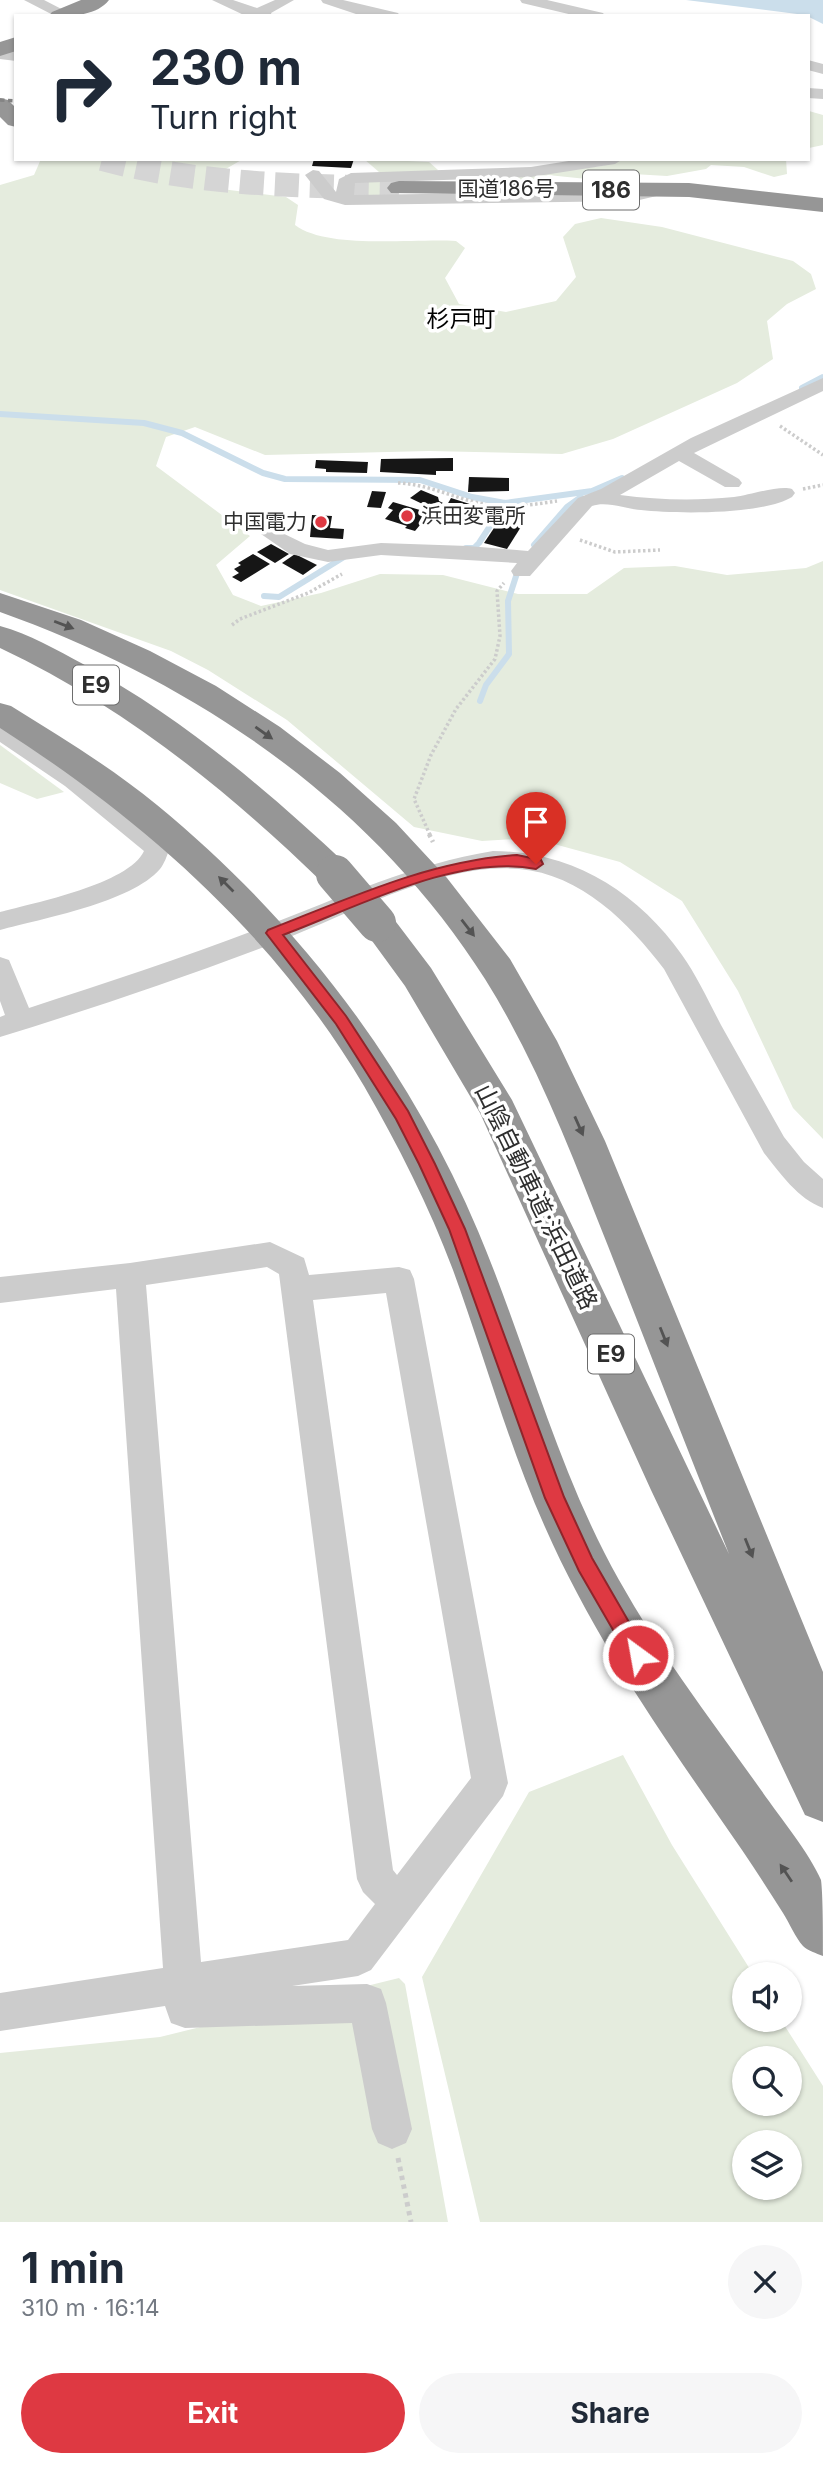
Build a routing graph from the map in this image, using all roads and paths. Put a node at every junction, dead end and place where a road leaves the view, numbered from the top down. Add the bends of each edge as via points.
1 (31, 0) edge
2 (99, 0) edge
3 (122, 0) edge
4 (219, 0) edge
5 (287, 0) edge
6 (328, 0) edge
7 (527, 0) edge
8 (66, 14) edge
9 (71, 14) edge
10 (73, 14) edge
11 (255, 14) edge
12 (260, 14) edge
13 (381, 14) edge
14 (589, 14) edge
15 (0, 106) edge
16 (14, 118) edge
17 (602, 161) edge
18 (313, 175) dead end
19 (399, 188) tunnel mouth
20 (661, 190) junction
21 (345, 200) junction
22 (823, 205) edge
23 (818, 392) edge
24 (762, 414) junction
25 (680, 453) junction
26 (823, 455) edge
27 (398, 483) dead end
28 (732, 483) dead end
29 (785, 492) dead end
30 (596, 496) junction
31 (556, 531) junction
32 (272, 534) dead end
33 (660, 550) dead end
34 (527, 565) junction
35 (345, 573) dead end
36 (0, 602) edge
37 (232, 625) dead end
38 (0, 636) edge
39 (0, 648) edge
40 (0, 713) edge
41 (0, 731) edge
42 (186, 745) junction
43 (430, 858) junction
44 (0, 921) edge
45 (273, 933) junction
46 (0, 967) edge
47 (11, 1024) edge
48 (823, 1196) edge
49 (130, 1275) junction
50 (297, 1289) junction
51 (0, 1290) edge
52 (823, 1721) edge
53 (823, 1797) edge
54 (399, 1903) junction
55 (823, 1930) edge
56 (183, 1983) junction
57 (0, 2012) edge
58 (392, 2129) joint
59 (411, 2222) edge

1 - 8 street
2 - 9 highway
3 - 10 highway
4 - 11 street
5 - 12 street
6 - 13 street
7 - 14 street
15 - 16 highway
17 - 21 street via 531,172 351,178 345,183
18 - 21 street via 326,194
19 - 20 highway, 国道186号 / 186
20 - 21 street via 635,196
20 - 22 highway, 国道186号 / 186
23 - 24 street
24 - 25 street
24 - 26 path
25 - 28 street
25 - 30 street
27 - 30 path via 417,483 501,507
29 - 30 street via 737,505 637,504
30 - 31 street
31 - 33 path via 615,552
31 - 34 street
32 - 34 street via 298,549 328,556 381,549
34 - 43 path via 507,570 497,591 500,636 495,659 456,709 414,799
35 - 37 path
36 -> 43 highway via 128,653 242,718
38 - 42 highway, 山陰自動車道;浜田道路 / E9 via 91,681
39 - 42 highway, 山陰自動車道;浜田道路 / E9 via 92,691
45 -> 40 highway via 188,847 149,815 89,769
41 - 44 street via 74,780 143,835 157,856 148,870 125,884
42 - 53 highway, 山陰自動車道;浜田道路 / E9, bridge via 259,802 335,874 377,923 444,1019 498,1111 667,1476
43 - 45 street
43 - 48 street via 478,863 517,860 555,867 586,880 629,909 674,962 774,1145
43 -> 52 highway via 552,1066
45 - 47 street
55 -> 45 highway via 666,1699 586,1564 555,1498 457,1229 427,1164 402,1115 341,1020
46 - 47 street
49 - 50 street via 270,1254 293,1267
49 - 51 street
49 - 56 street
50 - 54 street via 376,1879
50 - 54 street via 400,1279 490,1783
54 - 56 street via 358,1957
56 - 57 street
56 - 58 street via 185,2009 367,2003
58 - 59 path

